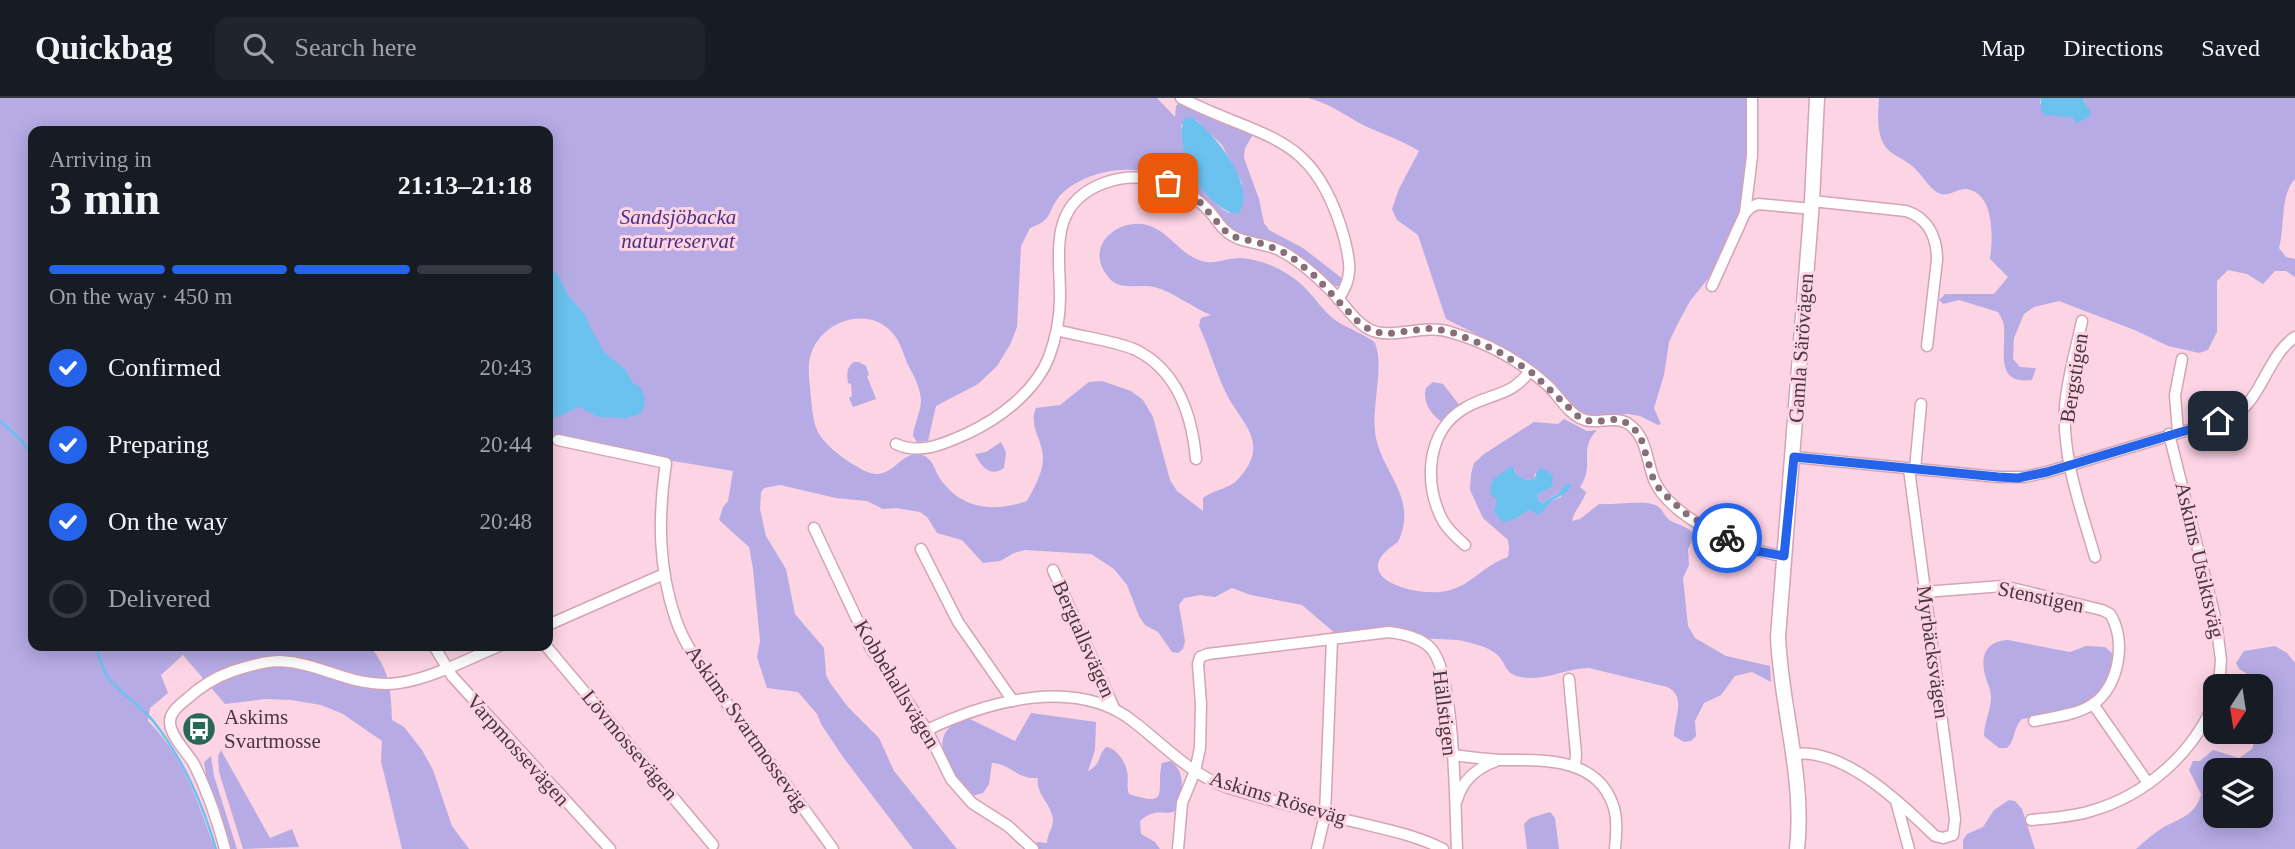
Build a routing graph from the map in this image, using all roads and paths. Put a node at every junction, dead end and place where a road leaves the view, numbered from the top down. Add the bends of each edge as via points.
1 (1181, 98) edge
2 (1752, 98) edge
3 (1817, 98) edge
4 (1812, 205) junction
5 (1745, 213) junction
6 (1712, 286) dead end
7 (1338, 299) junction
8 (2082, 321) dead end
9 (1057, 330) junction
10 (2295, 337) edge
11 (1927, 346) dead end
12 (2182, 359) dead end
13 (1530, 371) junction
14 (1921, 404) dead end
15 (2174, 433) junction
16 (558, 440) dead end
17 (896, 444) dead end
18 (1794, 457) junction
19 (1196, 459) dead end
20 (2069, 465) junction
21 (1912, 469) junction
22 (814, 528) dead end
23 (1465, 545) dead end
24 (921, 549) dead end
25 (1784, 556) junction
26 (2095, 557) dead end
27 (1053, 570) dead end
28 (664, 574) junction
29 (1924, 592) junction
30 (553, 623) edge
31 (1332, 639) junction
32 (436, 651) edge
33 (487, 651) edge
34 (550, 651) edge
35 (445, 668) junction
36 (2220, 674) edge
37 (1569, 679) dead end
38 (1013, 701) junction
39 (2093, 704) junction
40 (1114, 708) junction
41 (2034, 721) dead end
42 (2203, 726) edge
43 (928, 730) junction
44 (1794, 754) junction
45 (1452, 755) junction
46 (1502, 760) junction
47 (1575, 766) junction
48 (1195, 771) junction
49 (2148, 783) junction
50 (1896, 798) junction
51 (1455, 808) junction
52 (1325, 815) junction
53 (2031, 820) dead end
54 (713, 845) dead end
55 (225, 849) edge
56 (610, 849) edge
57 (833, 849) edge
58 (1033, 849) edge
59 (1178, 849) edge
60 (1317, 849) edge
61 (1443, 849) edge
62 (1457, 849) edge
63 (1615, 849) edge
64 (1797, 849) edge
65 (1909, 849) edge

1 - 7 street via 1273,137 1313,169 1333,202 1350,264 1349,280
2 - 5 street via 1752,156
3 - 4 street, Gamla Särövägen
4 - 5 street via 1758,204
4 - 11 street via 1906,211 1927,225 1937,260
4 - 18 street, Gamla Särövägen
5 - 6 street
7 - 9 street via 1279,249 1229,233 1180,189 1156,179 1129,177 1098,185 1066,216 1057,248
7 - 13 street via 1370,330 1385,334 1421,328 1443,330 1494,349
8 - 20 street, Bergstigen via 2065,405
9 - 17 street via 1038,377 991,421 932,447 910,449
9 - 19 street via 1125,346 1158,366 1186,406
10 - 15 street via 2241,410
12 - 15 street, Askims Utsiktsväg
13 - 23 street via 1516,387 1458,413 1436,445 1431,468 1433,496 1445,524
13 - 25 street via 1581,419 1617,419 1635,429 1656,484 1685,513 1731,541
14 - 21 street, Myrbäcksvägen
15 - 20 street
15 - 36 street, Askims Utsiktsväg via 2216,621
16 - 28 street, Askims Svartmosseväg via 666,463 659,520
18 - 21 street
18 - 25 street, Gamla Särövägen
20 - 21 street via 2016,478
20 - 26 street, Bergstigen
21 - 29 street, Myrbäcksvägen
22 - 43 street, Kobbehallsvägen via 870,647
24 - 38 street via 958,622
25 - 44 street, Gamla Särövägen via 1778,637
27 - 40 street, Bergtallsvägen
28 - 30 street
28 - 57 street, Askims Svartmosseväg via 676,621 692,653
29 - 39 street, Stenstigen via 2003,586 2102,610 2112,617 2118,659 2110,684
29 - 50 street, Myrbäcksvägen via 1955,819 1953,835 1935,836
31 - 45 street, Hällstigen via 1390,632 1429,645 1438,658 1446,688
31 - 48 street, Hällstigen via 1200,657 1201,735
31 - 52 street
32 - 35 street, Varpmossevägen
33 - 35 street
34 - 54 street, Lövmossevägen
35 - 55 street via 381,684 344,679 294,663 263,662 207,683 192,694 171,716 171,727 209,796
35 - 56 street, Varpmossevägen
37 - 47 street
38 - 40 street, Askims Röseväg via 1069,698
38 - 43 street, Askims Röseväg via 966,713
39 - 41 street
39 - 49 street
40 - 48 street, Askims Röseväg
42 - 49 street via 2192,743
43 - 58 street, Kobbehallsvägen via 957,788
44 - 50 street via 1813,754 1841,765
44 - 64 street, Gamla Särövägen
45 - 46 street
45 - 51 street, Hällstigen
46 - 47 street
46 - 51 street via 1469,778 1460,789
47 - 63 street via 1595,778 1613,804
48 - 52 street, Askims Röseväg via 1228,788
48 - 59 street via 1182,803
49 - 53 street via 2097,809
50 - 65 street
51 - 62 street, Hällstigen
52 - 60 street
52 - 61 street, Askims Röseväg via 1414,837

